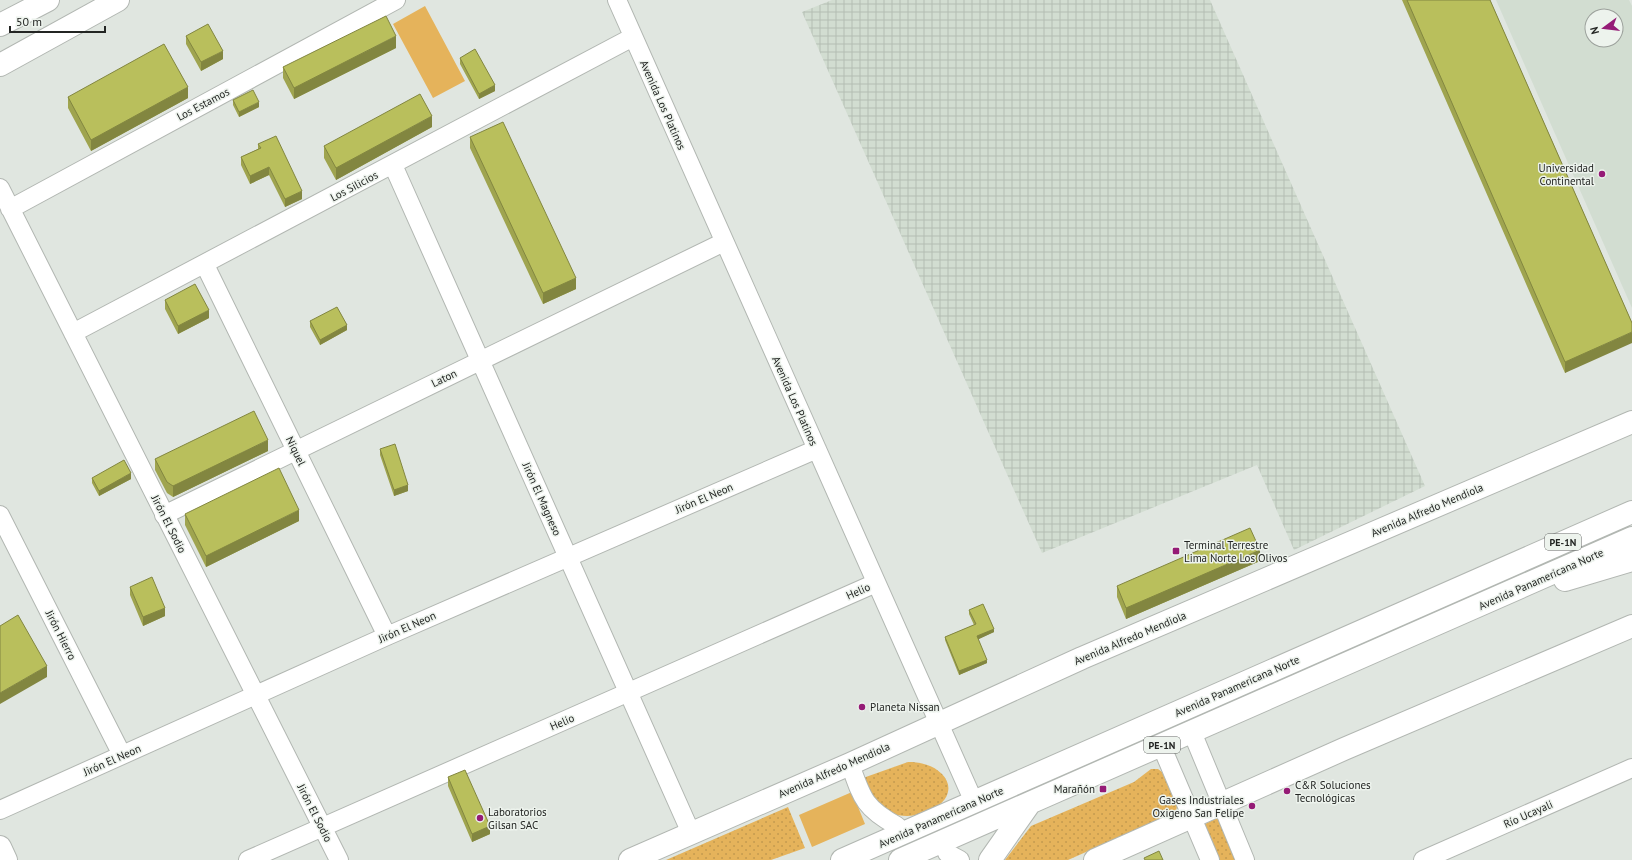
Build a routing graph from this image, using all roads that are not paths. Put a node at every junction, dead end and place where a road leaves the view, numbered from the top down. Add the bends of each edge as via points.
1 (48, 0) edge
2 (118, 0) edge
3 (396, 0) edge
4 (617, 0) edge
5 (0, 25) edge
6 (633, 37) junction
7 (0, 65) edge
8 (393, 165) junction
9 (0, 188) edge
10 (10, 209) junction
11 (724, 242) junction
12 (205, 265) junction
13 (73, 333) junction
14 (480, 360) junction
15 (1632, 422) edge
16 (817, 449) junction
17 (296, 451) junction
18 (1632, 496) edge
19 (1632, 512) edge
20 (0, 515) edge
21 (164, 516) junction
22 (1632, 538) edge
23 (568, 557) junction
24 (1632, 560) edge
25 (1494, 573) junction
26 (876, 583) junction
27 (1515, 590) junction
28 (1632, 626) edge
29 (387, 636) junction
30 (256, 694) junction
31 (629, 694) junction
32 (938, 722) junction
33 (1192, 732) junction
34 (1161, 746) junction
35 (122, 755) junction
36 (850, 764) junction
37 (1632, 768) edge
38 (974, 802) junction
39 (1030, 803) junction
40 (1221, 803) junction
41 (0, 810) edge
42 (1191, 816) junction
43 (322, 826) junction
44 (897, 826) dead end
45 (691, 833) junction
46 (0, 847) edge
47 (6, 860) edge
48 (248, 860) edge
49 (339, 860) edge
50 (630, 860) edge
51 (842, 860) edge
52 (900, 860) edge
53 (990, 860) edge
54 (1095, 860) edge
55 (1210, 860) edge
56 (1245, 860) edge
57 (1423, 860) edge

1 - 5 main road
2 - 7 main road
3 - 10 street, Los Estamos
4 - 6 street, Avenida Los Platinos
6 - 8 street, Los Silicios
6 - 11 street, Avenida Los Platinos
8 - 12 street, Los Silicios
8 - 14 street, Jirón El Magneso
9 - 10 street, Jirón El Sodio
10 - 13 street, Jirón El Sodio
11 - 14 street, Laton
11 - 16 street, Avenida Los Platinos
12 - 13 street, Los Silicios
12 - 17 street, Niquel
13 - 21 street, Jirón El Sodio
14 - 17 street, Laton
14 - 23 street, Jirón El Magneso
15 - 32 main road, Avenida Alfredo Mendiola
16 - 23 street, Jirón El Neon
16 - 26 street, Avenida Los Platinos
17 - 21 street, Laton
17 - 29 street, Niquel
18 - 25 main road
19 - 25 main road, Avenida Panamericana Norte / PE-1N
20 - 35 street, Jirón Hierro
21 - 30 street, Jirón El Sodio
22 - 27 main road, Avenida Panamericana Norte / PE-1N
23 - 29 street, Jirón El Neon
23 - 31 street, Jirón El Magneso
24 - 27 main road via 1566,579
25 - 38 main road, Avenida Panamericana Norte / PE-1N
26 - 31 street, Helio
26 - 32 street, Avenida Los Platinos
27 - 33 main road, Avenida Panamericana Norte / PE-1N
28 - 40 main road
29 - 30 street, Jirón El Neon
30 - 35 street, Jirón El Neon
30 - 43 street, Jirón El Sodio
31 - 43 street, Helio
31 - 45 street, Jirón El Magneso
32 - 36 main road, Avenida Alfredo Mendiola
32 - 38 street, Avenida Los Platinos
33 - 34 main road, Avenida Panamericana Norte / PE-1N
33 - 40 street
34 - 39 main road, Avenida Panamericana Norte / PE-1N
34 - 42 street
35 - 41 street, Jirón El Neon
36 - 44 street via 867,805
36 - 45 main road, Avenida Alfredo Mendiola
37 - 57 street, Río Ucayali
38 - 51 main road, Avenida Panamericana Norte / PE-1N
39 - 52 main road, Avenida Panamericana Norte / PE-1N
39 - 53 main road
40 - 42 main road
40 - 56 street
42 - 54 main road
42 - 55 street
43 - 48 street, Helio
43 - 49 street, Jirón El Sodio
45 - 50 main road, Avenida Alfredo Mendiola
46 - 47 main road

